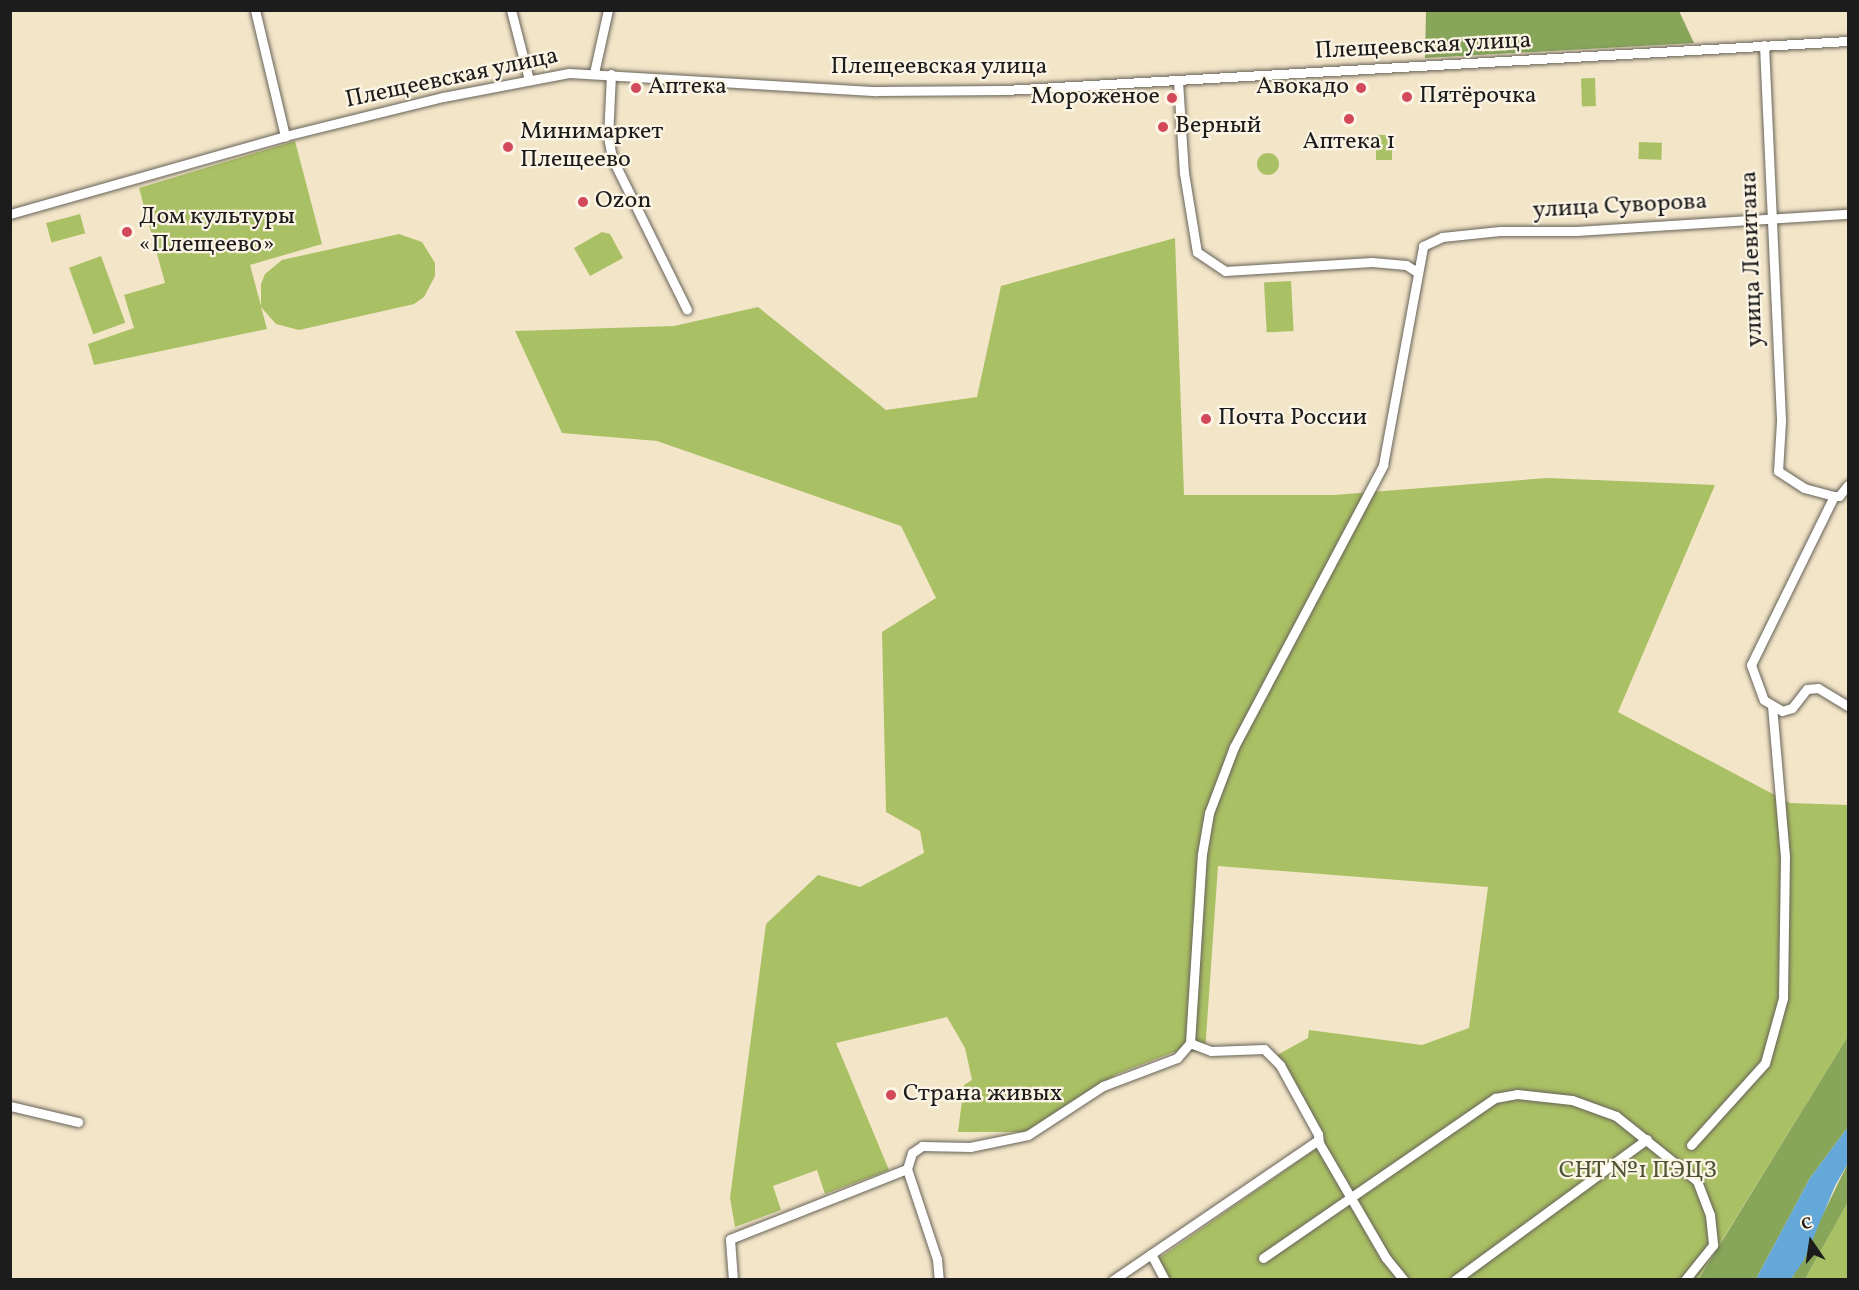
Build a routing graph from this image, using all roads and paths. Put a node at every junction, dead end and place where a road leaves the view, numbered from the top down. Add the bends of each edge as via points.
1 (255, 10) edge
2 (512, 10) edge
3 (608, 10) edge
4 (1848, 41) edge
5 (1764, 45) junction
6 (594, 73) junction
7 (611, 74) junction
8 (529, 80) junction
9 (1178, 81) junction
10 (285, 136) junction
11 (10, 214) edge
12 (1848, 214) edge
13 (1771, 220) junction
14 (1417, 272) junction
15 (687, 310) dead end
16 (1848, 485) edge
17 (1834, 496) junction
18 (1772, 706) junction
19 (1848, 706) edge
20 (1190, 1043) junction
21 (10, 1106) edge
22 (78, 1122) dead end
23 (1647, 1139) junction
24 (1318, 1140) junction
25 (1691, 1146) dead end
26 (907, 1169) junction
27 (1352, 1198) junction
28 (1151, 1254) junction
29 (1263, 1258) dead end
30 (733, 1280) edge
31 (939, 1280) edge
32 (1113, 1280) edge
33 (1165, 1280) edge
34 (1404, 1280) edge
35 (1455, 1280) edge
36 (1685, 1280) edge

1 - 10 street
2 - 8 street
3 - 6 street
4 - 5 street, Плещеевская улица
5 - 9 street, Плещеевская улица
5 - 13 street, улица Левитана
6 - 7 street, Плещеевская улица
6 - 8 street, Плещеевская улица
7 - 9 street, Плещеевская улица via 908,91
7 - 15 street via 608,137 612,158
8 - 10 street, Плещеевская улица
9 - 14 street via 1184,173 1197,252 1225,271 1372,262 1407,265
10 - 11 street, Плещеевская улица
12 - 13 street, улица Суворова
13 - 14 street, улица Суворова via 1442,237 1423,246
13 - 17 street, улица Левитана via 1781,420 1778,471 1804,488
14 - 20 street via 1399,392 1380,472 1234,747 1209,813 1201,864
16 - 17 street via 1839,496
17 - 18 street via 1751,665 1758,690
18 - 19 street via 1782,711 1792,708 1807,689 1818,688
18 - 25 street via 1785,857 1783,998 1765,1063
20 - 24 street via 1211,1051 1264,1049 1280,1065
20 - 26 street via 1168,1063 1102,1086 1028,1135 970,1147 922,1146 912,1153
21 - 22 street
23 - 27 street via 1617,1116 1572,1100 1517,1094 1495,1098
23 - 35 street
23 - 36 street via 1697,1181 1710,1215 1713,1245
24 - 27 street
24 - 28 street
26 - 30 street via 730,1239
26 - 31 street via 937,1259
27 - 29 street
27 - 34 street via 1386,1258
28 - 32 street
28 - 33 street

